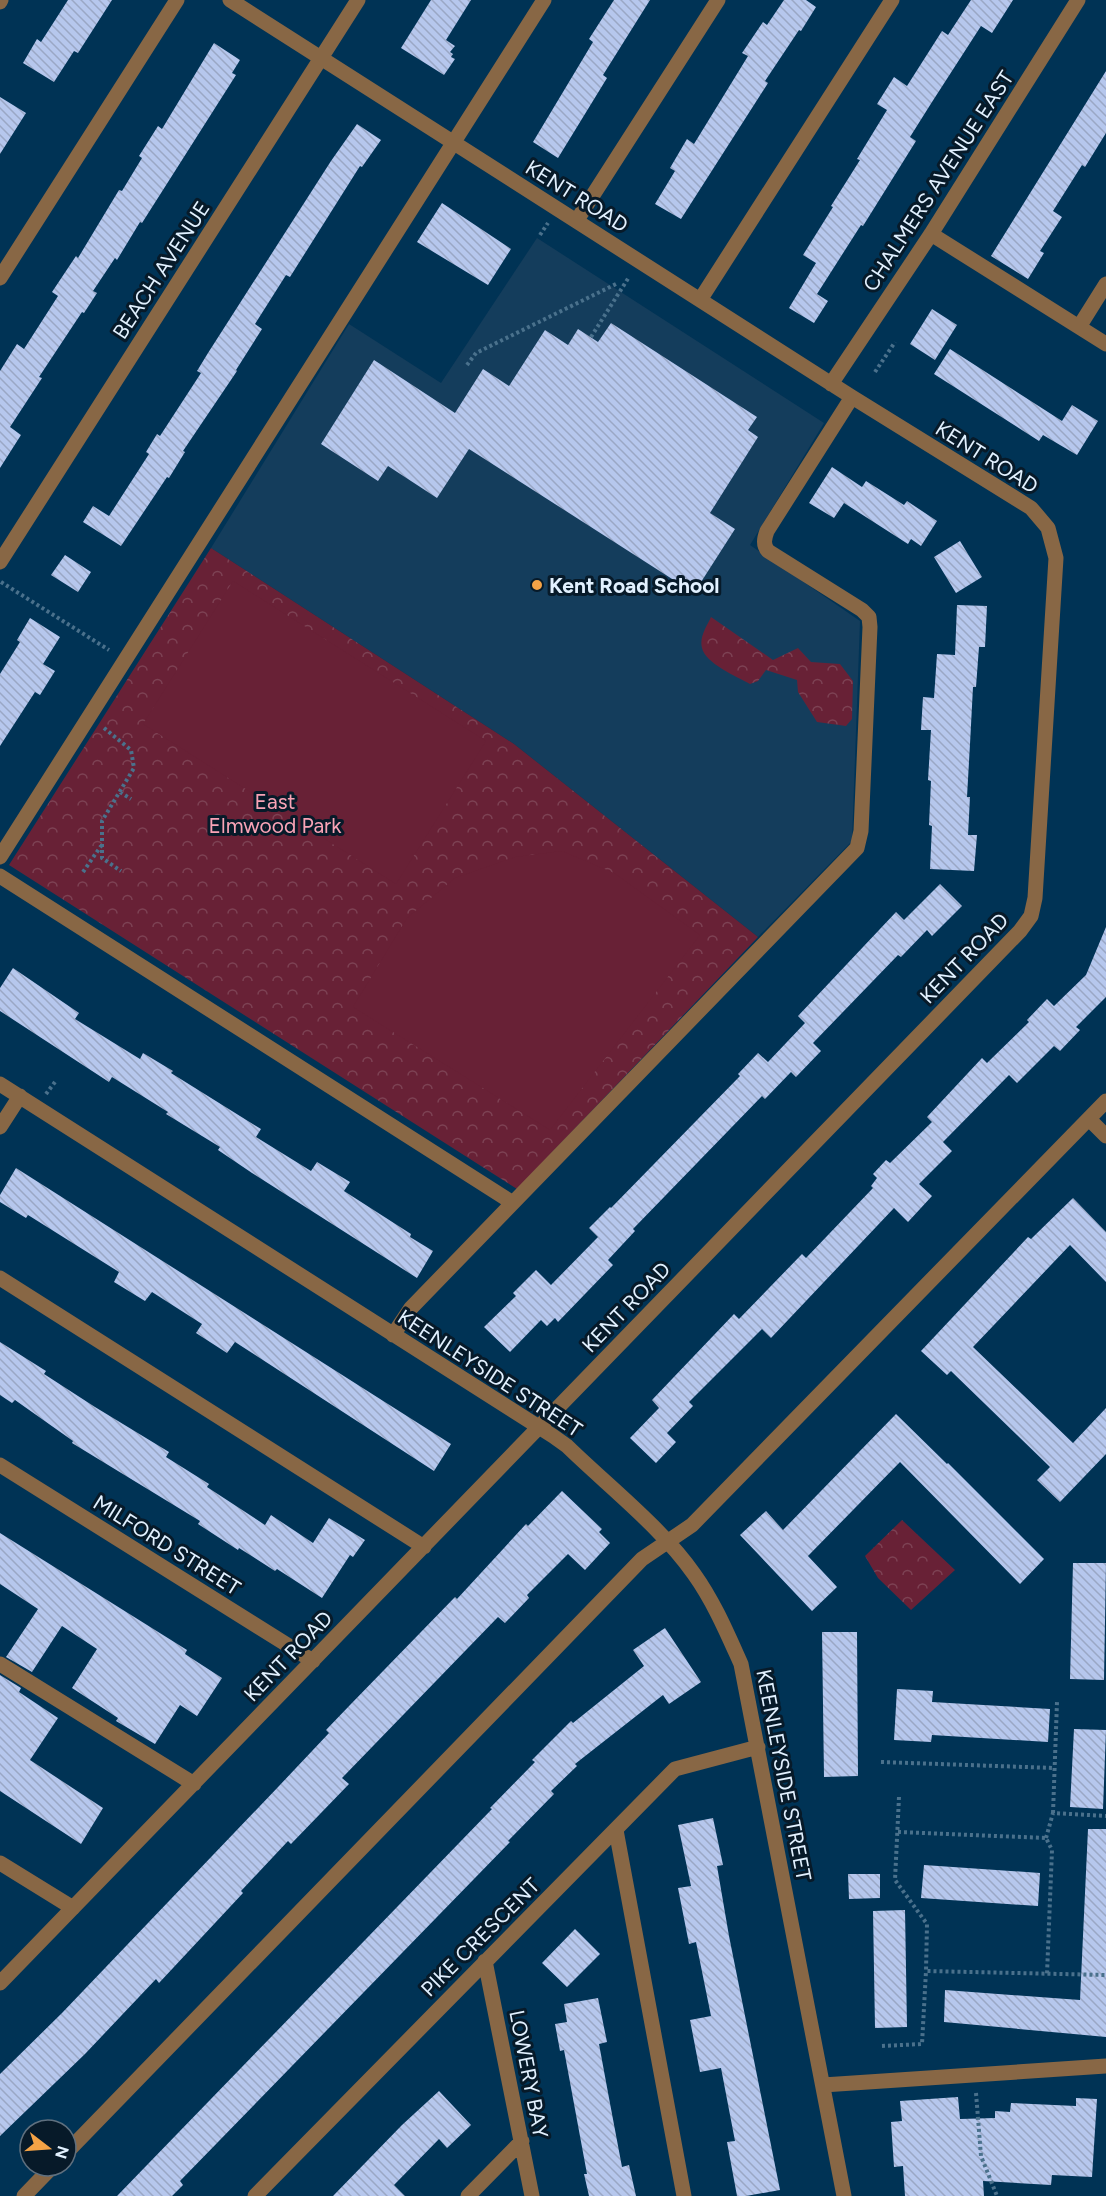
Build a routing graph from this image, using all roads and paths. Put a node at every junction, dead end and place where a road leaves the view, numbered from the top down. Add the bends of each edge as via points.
1 (177, 0) edge
2 (230, 0) edge
3 (358, 0) edge
4 (544, 0) edge
5 (718, 0) edge
6 (892, 0) edge
7 (1078, 0) edge
8 (321, 58) junction
9 (452, 143) junction
10 (577, 220) junction
11 (931, 234) junction
12 (639, 261) junction
13 (0, 278) edge
14 (616, 284) dead end
15 (1106, 284) edge
16 (700, 300) junction
17 (1079, 327) junction
18 (591, 337) dead end
19 (895, 342) dead end
20 (1106, 344) edge
21 (467, 365) dead end
22 (875, 372) dead end
23 (831, 384) junction
24 (852, 397) junction
25 (0, 562) edge
26 (0, 581) edge
27 (125, 660) junction
28 (89, 717) junction
29 (120, 792) junction
30 (130, 799) dead end
31 (102, 845) junction
32 (0, 857) edge
33 (121, 871) dead end
34 (83, 872) dead end
35 (0, 876) edge
36 (0, 1084) edge
37 (20, 1096) junction
38 (1106, 1101) edge
39 (1089, 1119) junction
40 (0, 1127) edge
41 (1106, 1136) edge
42 (513, 1203) junction
43 (0, 1278) edge
44 (393, 1335) junction
45 (540, 1427) junction
46 (0, 1465) edge
47 (667, 1543) junction
48 (424, 1547) junction
49 (313, 1661) junction
50 (0, 1664) edge
51 (1057, 1702) dead end
52 (758, 1747) junction
53 (881, 1762) dead end
54 (1054, 1768) junction
55 (194, 1784) junction
56 (899, 1797) dead end
57 (1053, 1813) junction
58 (1106, 1816) edge
59 (616, 1830) junction
60 (898, 1832) junction
61 (1046, 1838) junction
62 (0, 1863) edge
63 (73, 1908) junction
64 (485, 1961) junction
65 (926, 1971) junction
66 (1047, 1974) junction
67 (1106, 1975) edge
68 (0, 1983) edge
69 (882, 2046) dead end
70 (1106, 2066) edge
71 (823, 2085) junction
72 (976, 2089) dead end
73 (78, 2141) edge
74 (522, 2141) junction
75 (41, 2178) edge
76 (24, 2196) edge
77 (255, 2196) edge
78 (468, 2196) edge
79 (532, 2196) edge
80 (684, 2196) edge
81 (844, 2196) edge
82 (997, 2196) edge

1 - 13 street
2 - 8 street, KENT ROAD
3 - 8 street, BEACH AVENUE
4 - 9 street
5 - 10 street
6 - 16 street
7 - 11 street, CHALMERS AVENUE EAST
8 - 9 street, KENT ROAD
8 - 25 street, BEACH AVENUE
9 - 10 street, KENT ROAD
9 - 27 street
10 - 12 street, KENT ROAD
11 - 17 street
11 - 23 street, CHALMERS AVENUE EAST
12 - 16 street, KENT ROAD
12 - 18 path
14 - 21 path via 476,353
15 - 17 street
16 - 23 street, KENT ROAD
17 - 20 street
19 - 22 path
23 - 24 street, KENT ROAD
24 - 42 street via 764,541 768,551 869,617 859,843
24 - 45 street, KENT ROAD via 1031,508 1048,528 1056,558 1032,916
26 - 27 path
27 - 28 street
28 - 29 path via 132,750 134,768
28 - 32 street
29 - 30 path
29 - 31 path via 102,821
31 - 33 path via 102,858
31 - 34 path
35 - 42 street
36 - 37 street, KEENLEYSIDE STREET
37 - 40 street
37 - 44 street, KEENLEYSIDE STREET
38 - 39 street
39 - 41 street
39 - 47 street via 692,1525
42 - 44 street via 411,1308
43 - 48 street
44 - 45 street, KEENLEYSIDE STREET
45 - 47 street, KEENLEYSIDE STREET via 567,1446
45 - 48 street, KENT ROAD
46 - 49 street, MILFORD STREET
47 - 52 street, KEENLEYSIDE STREET via 694,1574 719,1614 741,1664
47 - 73 street via 642,1559
48 - 49 street, KENT ROAD
49 - 55 street, KENT ROAD
50 - 55 street
51 - 54 path
52 - 59 street, PIKE CRESCENT via 675,1769
52 - 71 street, KEENLEYSIDE STREET
53 - 54 path
54 - 57 path
55 - 63 street, KENT ROAD
56 - 60 path
57 - 58 path
57 - 61 path
59 - 64 street, PIKE CRESCENT
59 - 80 street
60 - 61 path
60 - 65 path via 895,1880 927,1924
61 - 66 path via 1052,1850
62 - 63 street
63 - 68 street, KENT ROAD
64 - 74 street, LOWERY BAY
64 - 77 street, PIKE CRESCENT
65 - 66 path
65 - 69 path via 921,2044
66 - 67 path
70 - 71 street
71 - 81 street, KEENLEYSIDE STREET
72 - 82 path via 981,2156
74 - 78 street
74 - 79 street, LOWERY BAY
75 - 76 street

